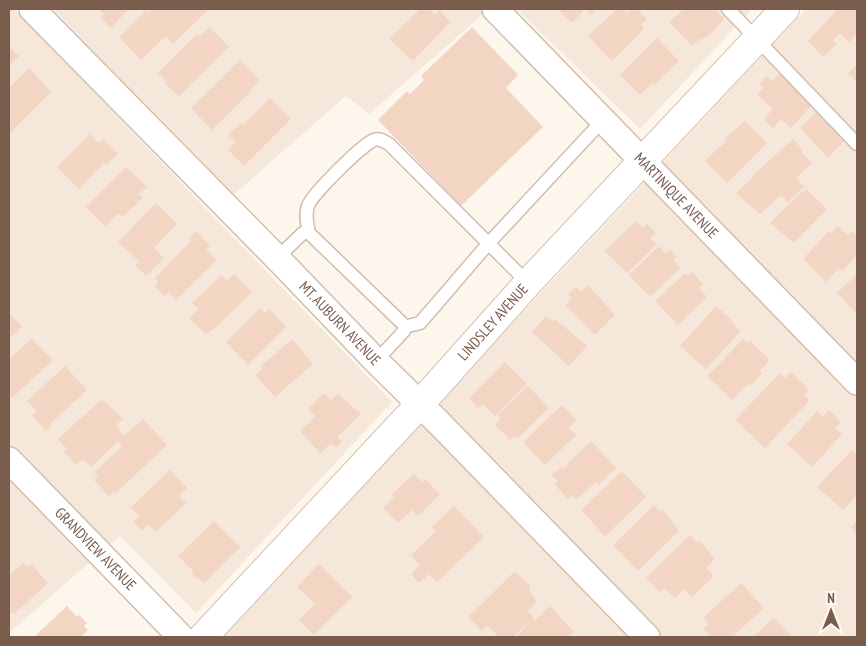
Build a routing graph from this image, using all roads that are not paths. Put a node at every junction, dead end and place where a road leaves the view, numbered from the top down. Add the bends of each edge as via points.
1 (32, 9) edge
2 (495, 9) edge
3 (728, 9) edge
4 (784, 9) edge
5 (756, 40) junction
6 (603, 120) junction
7 (857, 144) edge
8 (643, 161) junction
9 (309, 233) junction
10 (488, 244) junction
11 (277, 258) junction
12 (528, 283) junction
13 (404, 327) junction
14 (376, 361) junction
15 (857, 382) edge
16 (420, 404) junction
17 (9, 460) edge
18 (181, 637) edge
19 (203, 637) edge
20 (647, 637) edge

1 - 11 street, MT. AUBURN AVENUE
2 - 6 street, MARTINIQUE AVENUE
3 - 5 lane
4 - 5 street, LINDSLEY AVENUE
5 - 7 lane
5 - 8 street, LINDSLEY AVENUE
6 - 8 street, MARTINIQUE AVENUE
6 - 10 lane
8 - 12 street, LINDSLEY AVENUE
8 - 15 street, MARTINIQUE AVENUE
9 - 10 lane via 306,222 308,206 316,193 365,145 376,139 389,144
9 - 11 lane via 304,233
9 - 13 lane
10 - 12 lane
10 - 13 lane via 420,323
11 - 14 street, MT. AUBURN AVENUE
12 - 16 street, LINDSLEY AVENUE
13 - 14 lane via 404,331
14 - 16 street, MT. AUBURN AVENUE
16 - 19 street, LINDSLEY AVENUE
16 - 20 street, MT. AUBURN AVENUE
17 - 18 street, GRANDVIEW AVENUE

